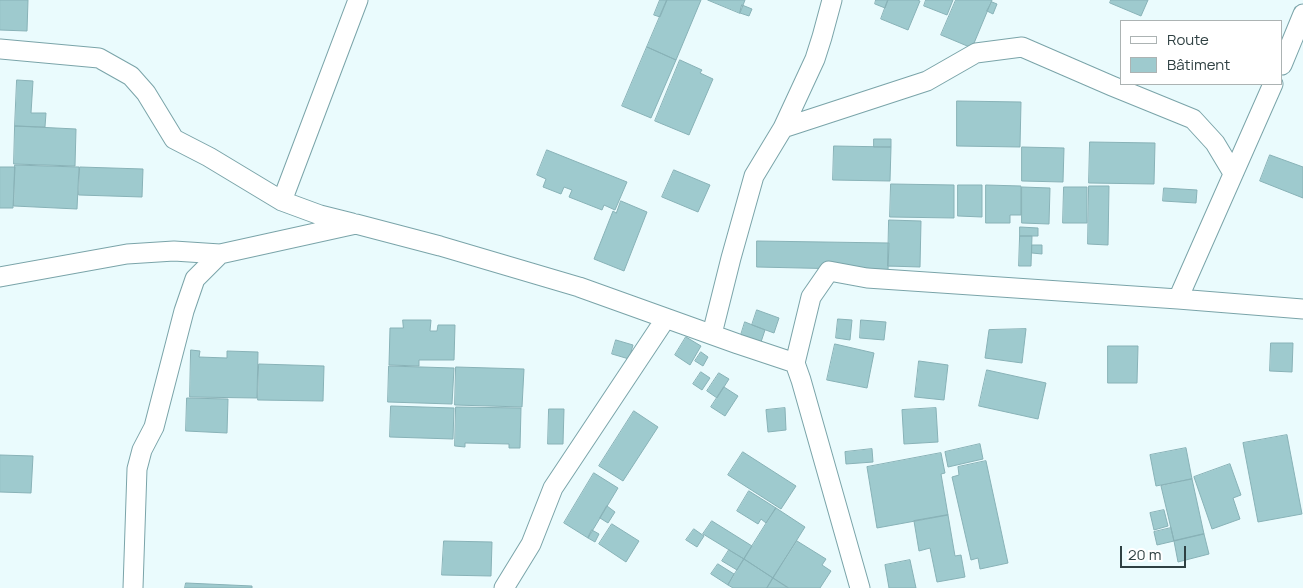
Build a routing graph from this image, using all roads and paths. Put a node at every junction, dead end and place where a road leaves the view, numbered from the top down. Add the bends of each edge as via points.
1 (358, 0) edge
2 (832, 0) edge
3 (1303, 14) edge
4 (0, 49) edge
5 (1283, 63) edge
6 (1273, 85) edge
7 (783, 128) junction
8 (1233, 173) junction
9 (282, 201) junction
10 (356, 224) junction
11 (220, 254) junction
12 (0, 277) edge
13 (1178, 299) junction
14 (1303, 309) edge
15 (666, 318) junction
16 (712, 334) junction
17 (795, 362) junction
18 (133, 588) edge
19 (504, 588) edge
20 (860, 588) edge

1 - 9 street
2 - 7 street via 815,59
3 - 5 street
4 - 9 street via 99,58 131,76 146,93 174,139 209,156
6 - 8 street
7 - 8 street via 927,81 976,53 1022,46 1193,119 1215,142
7 - 16 street via 754,176
8 - 13 street
9 - 10 street
10 - 11 street
10 - 15 street via 579,287
11 - 12 street via 174,251 127,254
11 - 18 street via 195,279 154,427 142,450 137,470
13 - 14 street
13 - 17 street via 867,278 829,271 811,297
15 - 16 street
15 - 19 street via 553,488 531,544
16 - 17 street
17 - 20 street

